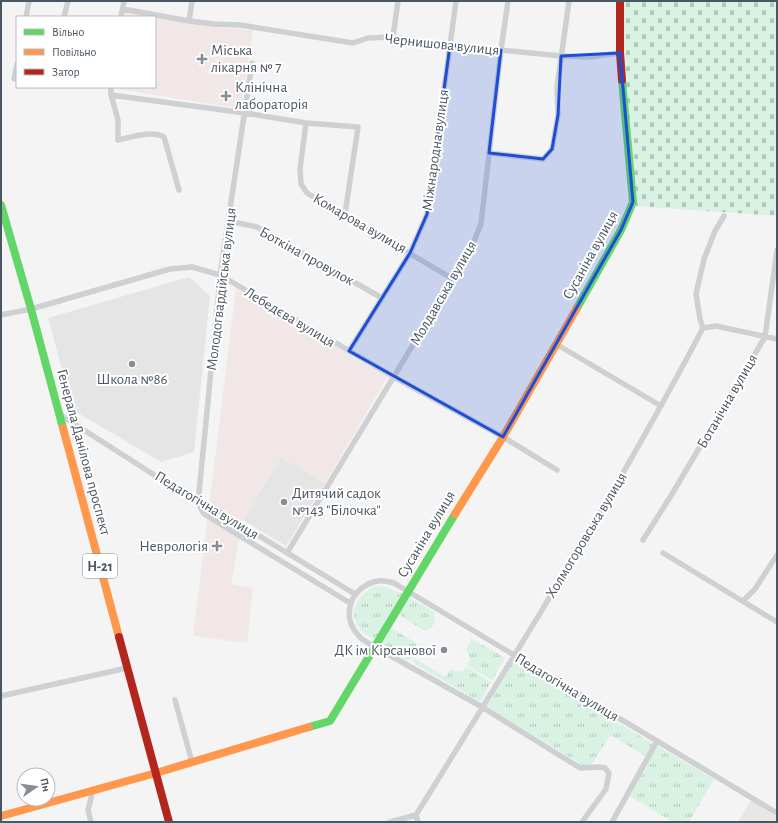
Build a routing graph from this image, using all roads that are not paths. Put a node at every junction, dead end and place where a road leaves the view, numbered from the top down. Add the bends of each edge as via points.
1 (29, 1) edge
2 (68, 1) edge
3 (124, 1) edge
4 (192, 1) edge
5 (398, 1) edge
6 (456, 1) edge
7 (508, 1) edge
8 (569, 1) edge
9 (620, 1) edge
10 (123, 10) junction
11 (26, 16) edge
12 (64, 16) edge
13 (121, 16) edge
14 (189, 21) junction
15 (393, 37) junction
16 (450, 45) junction
17 (501, 50) junction
18 (620, 53) junction
19 (561, 56) junction
20 (252, 63) dead end
21 (16, 69) edge
22 (14, 79) dead end
23 (111, 88) edge
24 (111, 95) junction
25 (245, 113) junction
26 (306, 123) junction
27 (489, 153) junction
28 (179, 190) dead end
29 (1, 205) edge
30 (345, 214) junction
31 (724, 216) dead end
32 (228, 221) junction
33 (777, 250) edge
34 (410, 253) junction
35 (220, 275) junction
36 (454, 278) junction
37 (382, 298) junction
38 (31, 309) junction
39 (1, 315) edge
40 (703, 328) junction
41 (765, 337) junction
42 (777, 339) edge
43 (556, 344) junction
44 (349, 351) junction
45 (394, 377) junction
46 (661, 406) junction
47 (59, 414) junction
48 (503, 437) junction
49 (557, 470) dead end
50 (198, 503) junction
51 (643, 540) dead end
52 (287, 553) junction
53 (663, 553) dead end
54 (777, 555) edge
55 (408, 592) junction
56 (355, 594) junction
57 (743, 601) junction
58 (350, 603) junction
59 (777, 622) edge
60 (375, 647) junction
61 (513, 655) junction
62 (127, 668) junction
63 (1, 696) edge
64 (175, 700) dead end
65 (482, 707) junction
66 (657, 741) junction
67 (192, 762) junction
68 (156, 773) junction
69 (93, 790) junction
70 (777, 813) edge
71 (416, 815) junction
72 (1, 816) edge
73 (90, 822) edge
74 (169, 822) edge
75 (390, 822) edge
76 (418, 822) edge
77 (582, 822) edge
78 (612, 822) edge

1 - 11 street
2 - 12 street
3 - 10 street
4 - 14 street
5 - 15 street
6 - 16 street, Міжнародна вулиця
7 - 17 street, Молдавська вулиця
8 - 19 street
9 - 18 street
10 - 13 street
10 - 14 street, Чернишова вулиця
14 - 15 street, Чернишова вулиця via 240,25 353,43 368,38
15 - 16 street, Чернишова вулиця
16 - 17 street, Чернишова вулиця
16 - 34 street, Міжнародна вулиця via 427,214
17 - 19 street, Чернишова вулиця
17 - 27 street, Молдавська вулиця
18 - 19 street, Чернишова вулиця via 589,57
18 - 43 street, Сусаніна вулиця via 633,202 621,230
19 - 27 street via 557,87 558,115 552,149 542,159
20 - 25 street, Молодогвардійська вулиця
21 - 22 street
23 - 24 street
24 - 25 street
24 - 28 street via 118,120 118,140 151,134 164,137
25 - 26 street
25 - 32 street, Молодогвардійська вулиця
26 - 30 street, Комарова вулиця via 300,184 308,193
26 - 30 street via 358,127
27 - 36 street, Молдавська вулиця via 481,224 471,249
29 - 38 street, Генерала Данілова проспект / Н-21
30 - 34 street, Комарова вулиця
31 - 40 street via 704,259 696,294
32 - 35 street, Молодогвардійська вулиця
32 - 37 street, Боткіна провулок via 257,226
33 - 41 street, Ботанічна вулиця
34 - 36 street, Комарова вулиця
34 - 37 street, Міжнародна вулиця
35 - 38 street, Лебедєва вулиця via 192,267 170,269
35 - 44 street, Лебедєва вулиця
35 - 50 street, Молодогвардійська вулиця
36 - 45 street, Молдавська вулиця
37 - 44 street, Міжнародна вулиця
38 - 39 street, Лебедєва вулиця
38 - 47 street, Генерала Данілова проспект / Н-21
40 - 41 street via 716,326
40 - 46 street, Холмогоровська вулиця
41 - 42 street
41 - 51 street, Ботанічна вулиця
43 - 46 street
43 - 48 street, Сусаніна вулиця
44 - 45 street, Лебедєва вулиця
45 - 48 street, Лебедєва вулиця
45 - 52 street, Молдавська вулиця
46 - 61 street, Холмогоровська вулиця via 598,517
47 - 50 street, Педагогічна вулиця
47 - 62 street, Генерала Данілова проспект / Н-21
48 - 49 street, Лебедєва вулиця
48 - 55 street, Сусаніна вулиця
50 - 52 street, Педагогічна вулиця via 210,506
50 - 58 street, Педагогічна вулиця via 204,514
52 - 56 street, Педагогічна вулиця
53 - 57 street
54 - 57 street via 755,589
55 - 56 street, Педагогічна вулиця via 394,583 380,581 368,584
55 - 60 street, Сусаніна вулиця
55 - 61 street, Педагогічна вулиця
56 - 58 street, Педагогічна вулиця
57 - 59 street
58 - 60 street via 352,626 359,636
60 - 65 street
60 - 67 street, Сусаніна вулиця via 330,721
61 - 65 street, Холмогоровська вулиця
61 - 66 street, Педагогічна вулиця
62 - 63 street
62 - 68 street, Генерала Данілова проспект / Н-21
64 - 67 street
65 - 71 street, Холмогоровська вулиця
65 - 77 street via 580,768 605,768 609,773 606,789
66 - 70 street, Педагогічна вулиця
66 - 78 street
67 - 68 street, Сусаніна вулиця
68 - 69 street, Сусаніна вулиця
68 - 74 street, Генерала Данілова проспект / Н-21
69 - 72 street, Сусаніна вулиця
69 - 73 street via 88,810
71 - 75 street
71 - 76 street

